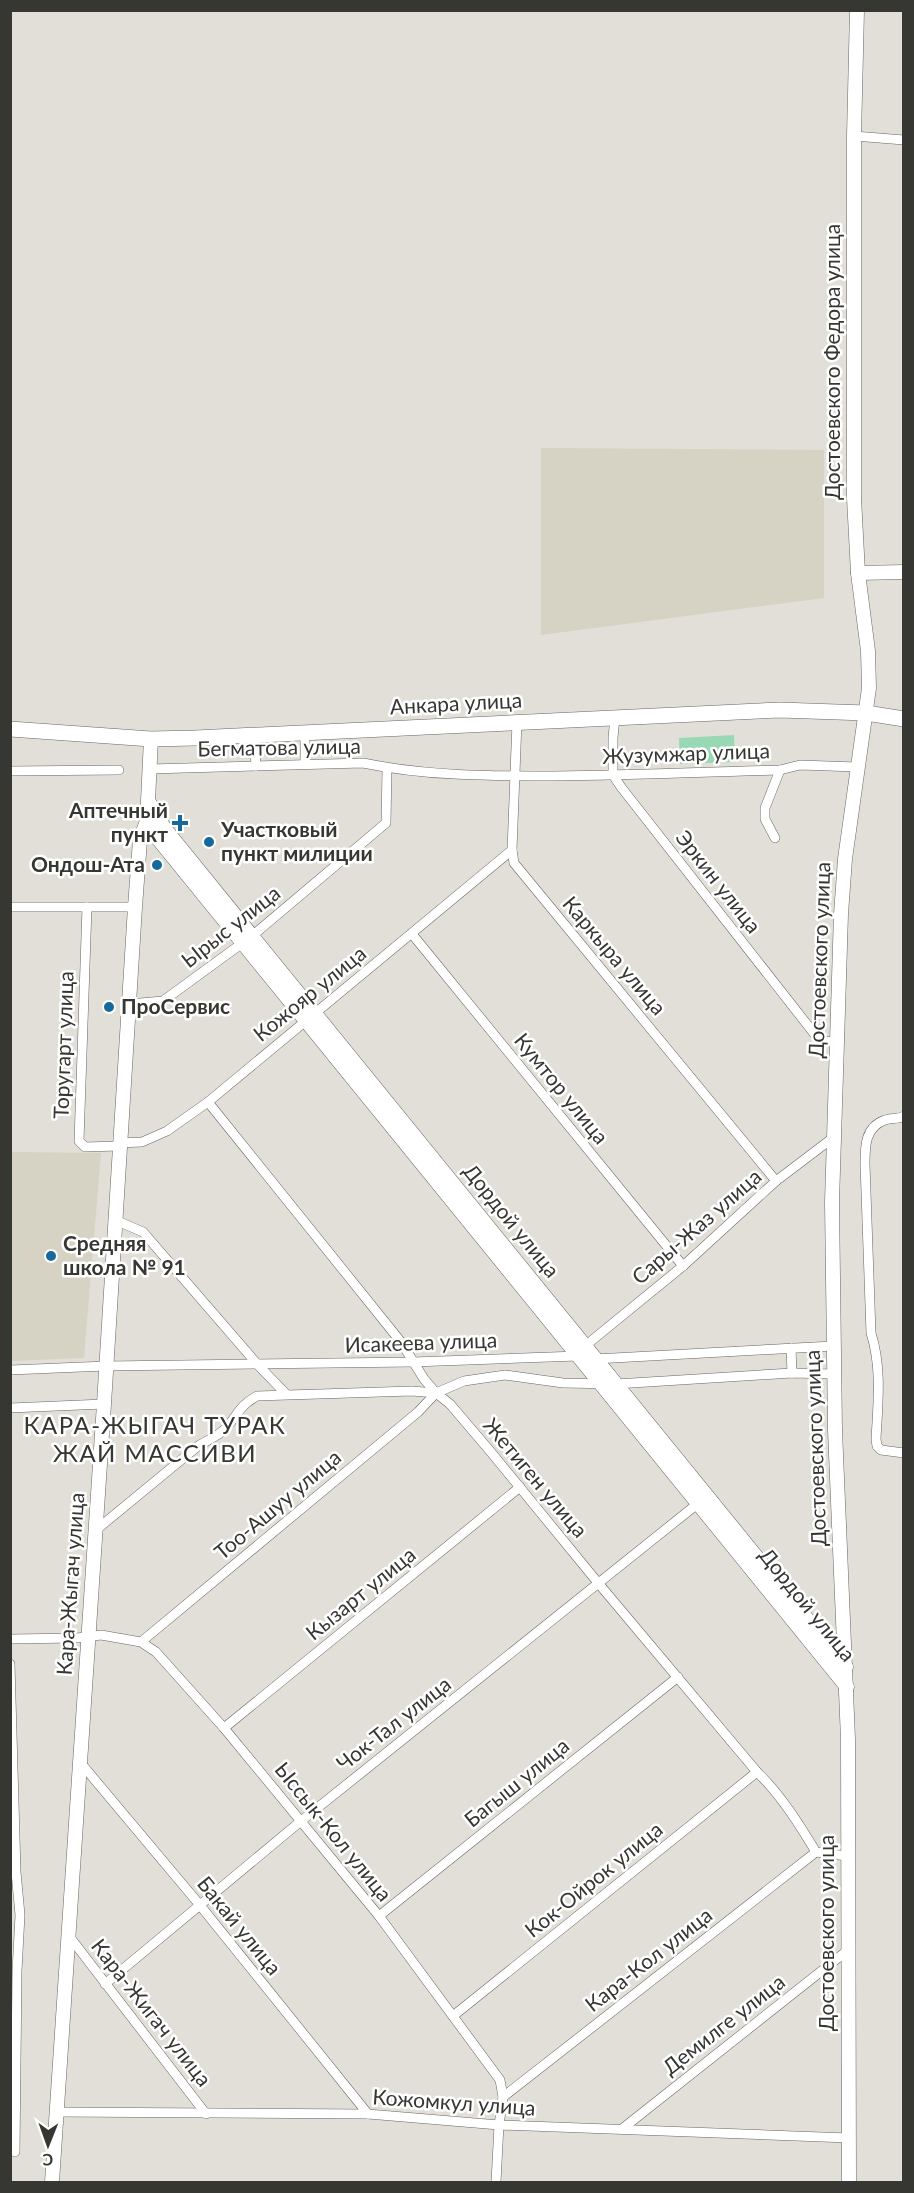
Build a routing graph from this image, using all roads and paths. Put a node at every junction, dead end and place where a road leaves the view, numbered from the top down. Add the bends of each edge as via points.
1 (857, 10) edge
2 (854, 136) junction
3 (903, 140) edge
4 (903, 572) edge
5 (858, 573) junction
6 (866, 713) junction
7 (615, 717) junction
8 (903, 719) edge
9 (517, 722) junction
10 (10, 729) edge
11 (305, 733) junction
12 (254, 735) junction
13 (151, 739) junction
14 (305, 764) junction
15 (256, 766) junction
16 (857, 767) junction
17 (387, 768) junction
18 (150, 769) junction
19 (119, 770) dead end
20 (780, 770) junction
21 (10, 771) edge
22 (613, 775) junction
23 (516, 776) junction
24 (148, 799) junction
25 (148, 830) junction
26 (775, 838) dead end
27 (512, 850) junction
28 (10, 907) edge
29 (87, 907) junction
30 (135, 907) junction
31 (412, 934) junction
32 (248, 940) junction
33 (129, 1004) junction
34 (310, 1017) junction
35 (838, 1042) junction
36 (208, 1102) junction
37 (903, 1116) edge
38 (834, 1137) junction
39 (119, 1145) junction
40 (776, 1181) junction
41 (115, 1220) junction
42 (683, 1266) junction
43 (833, 1346) junction
44 (791, 1348) junction
45 (582, 1351) junction
46 (595, 1359) junction
47 (413, 1362) junction
48 (258, 1365) junction
49 (106, 1366) junction
50 (10, 1370) edge
51 (792, 1373) junction
52 (833, 1374) junction
53 (600, 1383) junction
54 (616, 1384) junction
55 (436, 1393) junction
56 (286, 1394) junction
57 (104, 1404) junction
58 (10, 1408) edge
59 (903, 1453) edge
60 (520, 1487) junction
61 (703, 1500) junction
62 (96, 1530) junction
63 (599, 1584) junction
64 (845, 1635) junction
65 (89, 1636) junction
66 (10, 1639) edge
67 (141, 1642) junction
68 (826, 1644) junction
69 (10, 1664) edge
70 (846, 1666) junction
71 (830, 1667) junction
72 (678, 1677) junction
73 (847, 1687) junction
74 (224, 1728) junction
75 (79, 1761) junction
76 (757, 1772) junction
77 (301, 1821) junction
78 (816, 1852) junction
79 (847, 1856) junction
80 (13, 1872) edge
81 (199, 1904) junction
82 (379, 1916) junction
83 (67, 1934) junction
84 (848, 1950) junction
85 (105, 1984) junction
86 (453, 2016) junction
87 (503, 2097) junction
88 (56, 2112) junction
89 (206, 2114) junction
90 (368, 2114) junction
91 (499, 2125) junction
92 (621, 2129) junction
93 (849, 2138) junction
94 (15, 2152) dead end
95 (52, 2182) edge
96 (496, 2182) edge
97 (849, 2182) edge

1 - 2 street, Достоевского Федора улица
2 - 3 street
2 - 5 street, Достоевского Федора улица via 854,498
4 - 5 street
5 - 6 street, Достоевского Федора улица via 868,651
6 - 7 main road, Анкара улица via 780,710
6 - 8 main road, Анкара улица
6 - 16 street, Достоевского улица
7 - 9 main road, Анкара улица
7 - 22 street
9 - 11 main road, Анкара улица
9 - 23 street, Каркыра улица
10 - 13 main road, Анкара улица
11 - 12 main road, Анкара улица
11 - 14 street
12 - 13 main road, Анкара улица
12 - 15 street
13 - 18 street, Кара-Жыгач улица
14 - 15 street, Бегматова улица
14 - 17 street, Бегматова улица via 363,763
15 - 18 street, Бегматова улица
16 - 20 street, Жузумжар улица via 800,765
16 - 35 street, Достоевского улица via 841,915
17 - 23 street, Бегматова улица
17 - 32 street, Ырыс улица via 386,823
18 - 24 street, Кара-Жыгач улица
19 - 21 street
20 - 22 street, Жузумжар улица
20 - 26 street via 765,808 765,819
22 - 23 street, Жузумжар улица
22 - 35 street, Эркин улица via 820,1041
23 - 27 street, Каркыра улица
24 - 25 street, Кара-Жыгач улица
24 - 32 street, Дордой улица via 165,829
25 - 30 street, Кара-Жыгач улица
25 - 32 street, Дордой улица
27 - 31 street, Кожояр улица
27 - 40 street, Каркыра улица via 514,863
28 - 29 street
29 - 30 street
29 - 39 street, Торугарт улица via 79,1141 85,1147
30 - 33 street, Кара-Жыгач улица
31 - 34 street, Кожояр улица
31 - 42 street, Кумтор улица
32 - 33 street, Ырыс улица via 163,1001
32 - 34 street, Дордой улица
33 - 39 street, Кара-Жыгач улица
34 - 36 street, Кожояр улица
34 - 45 street, Дордой улица
35 - 38 street, Достоевского улица
36 - 39 street, Кожояр улица via 167,1131 142,1142
36 - 47 street, Жетиген улица
37 - 59 street via 886,1119 873,1127 865,1144 864,1164 871,1333 879,1376 876,1439 881,1450
38 - 40 street, Сары-Жаз улица
38 - 43 street, Достоевского улица
39 - 41 street, Кара-Жыгач улица
40 - 42 street, Сары-Жаз улица
41 - 48 street via 143,1232
41 - 49 street, Кара-Жыгач улица
42 - 45 street, Сары-Жаз улица
43 - 44 street
43 - 52 street, Достоевского улица
44 - 46 street
44 - 51 street
45 - 46 street, Дордой улица
45 - 47 street, Исакеева улица
45 - 53 street, Дордой улица
46 - 54 street, Дордой улица
47 - 48 street, Исакеева улица
47 - 55 street, Жетиген улица
48 - 49 street, Исакеева улица
48 - 56 street
49 - 50 street, Исакеева улица
49 - 57 street, Кара-Жыгач улица
51 - 52 street, Исакеева улица
51 - 54 street, Исакеева улица
52 - 64 street, Достоевского улица
53 - 54 street, Исакеева улица
53 - 55 street, Исакеева улица via 563,1383 505,1375 464,1381
53 - 61 street, Дордой улица
54 - 61 street, Дордой улица
55 - 56 street, Исакеева улица
55 - 60 street, Жетиген улица via 450,1404
55 - 67 street, Тоо-Ашуу улица
56 - 62 street, Исакеева улица via 257,1396 247,1401 215,1437 198,1446
57 - 58 street
57 - 62 street, Кара-Жыгач улица
60 - 63 street, Жетиген улица
60 - 74 street, Кызарт улица
61 - 63 street, Чок-Тал улица
61 - 68 street, Дордой улица
61 - 71 street, Дордой улица
62 - 65 street, Кара-Жыгач улица
63 - 72 street, Жетиген улица
63 - 77 street, Чок-Тал улица
64 - 68 street via 836,1645
64 - 70 street, Достоевского улица
65 - 66 street, Ыссык-Кол улица
65 - 67 street, Ыссык-Кол улица
65 - 75 street, Кара-Жыгач улица
67 - 74 street, Ыссык-Кол улица via 156,1652
68 - 70 street, Дордой улица
69 - 80 street
70 - 71 street
70 - 73 street, Достоевского улица
71 - 73 street, Дордой улица
72 - 76 street, Жетиген улица
72 - 82 street, Багыш улица
73 - 79 street, Достоевского улица
74 - 77 street, Ыссык-Кол улица
75 - 81 street, Бакай улица
75 - 83 street, Кара-Жыгач улица
76 - 78 street, Жетиген улица via 796,1819
76 - 86 street, Кок-Ойрок улица
77 - 81 street, Чок-Тал улица
77 - 82 street, Ыссык-Кол улица
78 - 79 street
78 - 87 street, Кара-Кол улица
79 - 84 street, Достоевского улица
80 - 94 street via 20,1915
81 - 85 street, Чок-Тал улица
81 - 90 street, Бакай улица
82 - 86 street, Ыссык-Кол улица
83 - 85 street, Кара-Жигач улица
83 - 88 street, Кара-Жыгач улица
84 - 92 street, Демилге улица
84 - 93 street, Достоевского улица
85 - 89 street, Кара-Жигач улица
86 - 87 street, Ыссык-Кол улица via 500,2080
87 - 91 street, Ыссык-Кол улица
88 - 89 street, Кожомкул улица
88 - 95 street, Кара-Жыгач улица
89 - 90 street, Кожомкул улица
90 - 91 street, Кожомкул улица
91 - 92 street, Кожомкул улица
91 - 96 street, Ыссык-Кол улица
92 - 93 street, Кожомкул улица
93 - 97 street, Достоевского улица

